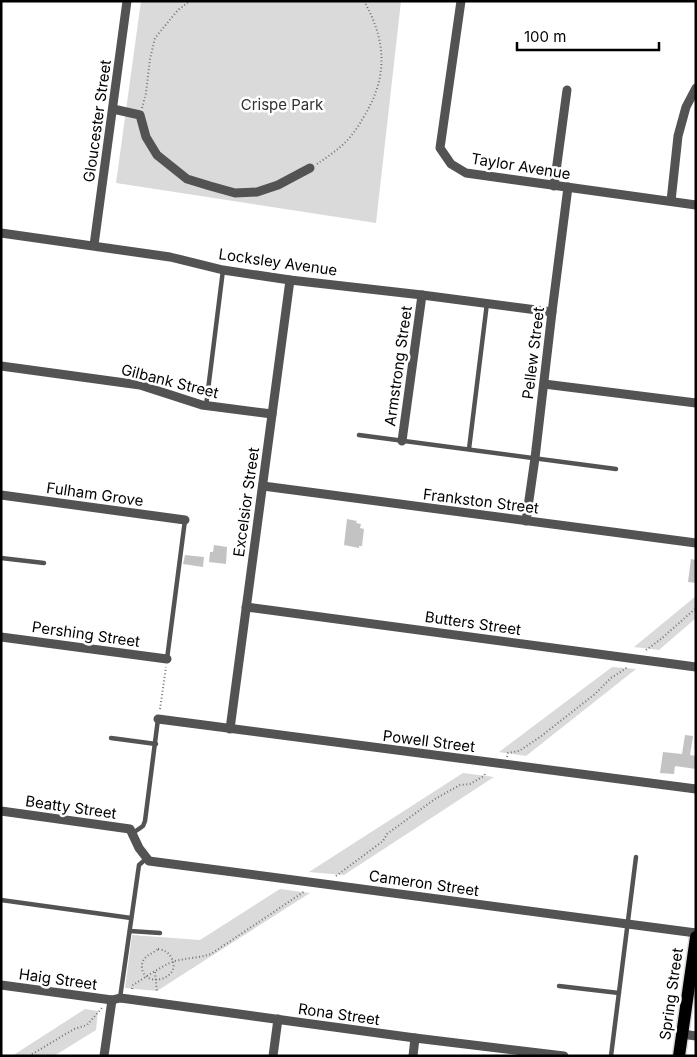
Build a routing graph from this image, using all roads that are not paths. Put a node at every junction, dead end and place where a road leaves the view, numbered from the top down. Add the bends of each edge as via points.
1 (127, 1) edge
2 (462, 1) edge
3 (696, 88) edge
4 (567, 90) dead end
5 (113, 109) junction
6 (310, 168) road end
7 (554, 186) junction
8 (568, 188) junction
9 (671, 201) junction
10 (696, 205) edge
11 (1, 233) edge
12 (94, 245) junction
13 (223, 270) junction
14 (290, 280) junction
15 (422, 295) junction
16 (487, 303) junction
17 (552, 312) junction
18 (1, 366) edge
19 (544, 384) junction
20 (696, 403) edge
21 (206, 406) junction
22 (272, 414) junction
23 (359, 435) dead end
24 (402, 441) junction
25 (469, 449) junction
26 (535, 458) junction
27 (616, 469) dead end
28 (262, 486) junction
29 (1, 495) edge
30 (185, 520) joint
31 (526, 521) junction
32 (696, 543) edge
33 (1, 558) edge
34 (44, 563) dead end
35 (246, 608) junction
36 (1, 637) edge
37 (166, 659) joint
38 (696, 667) edge
39 (158, 719) joint
40 (230, 729) junction
41 (111, 738) dead end
42 (156, 744) junction
43 (696, 790) edge
44 (1, 811) edge
45 (133, 834) junction
46 (636, 857) dead end
47 (148, 859) junction
48 (1, 900) edge
49 (131, 918) junction
50 (627, 924) junction
51 (130, 931) junction
52 (160, 933) dead end
53 (696, 933) edge
54 (696, 937) edge
55 (1, 985) edge
56 (559, 986) dead end
57 (620, 993) junction
58 (116, 999) junction
59 (278, 1019) junction
60 (682, 1034) junction
61 (696, 1036) edge
62 (415, 1038) junction
63 (104, 1056) edge
64 (273, 1056) edge
65 (412, 1056) edge
66 (564, 1056) edge
67 (611, 1056) edge
68 (678, 1056) edge

1 - 5 street, Gloucester Street
2 - 7 street, Taylor Avenue via 440,148 451,164 466,173
3 - 9 street via 686,107 678,136
4 - 7 street
5 - 6 street via 140,115 146,137 157,156 187,179 210,186 235,193 257,192
5 - 12 street, Gloucester Street
7 - 8 street, Taylor Avenue
8 - 9 street, Taylor Avenue
8 - 17 street, Pellew Street
9 - 10 street, Taylor Avenue
11 - 12 street, Locksley Avenue
12 - 13 street, Locksley Avenue via 170,257
13 - 14 street, Locksley Avenue
13 - 21 lane
14 - 15 street, Locksley Avenue
14 - 22 street, Excelsior Street
15 - 16 street, Locksley Avenue
15 - 24 street, Armstrong Street
16 - 17 street, Locksley Avenue
16 - 25 lane
17 - 19 street, Pellew Street
18 - 21 street, Gilbank Street via 140,385
19 - 20 street
19 - 26 street, Pellew Street
21 - 22 street, Gilbank Street
22 - 28 street, Excelsior Street
23 - 24 lane
24 - 25 lane
25 - 26 lane
26 - 27 lane
26 - 31 street, Pellew Street
28 - 31 street, Frankston Street
28 - 35 street, Excelsior Street
29 - 30 street, Fulham Grove
30 - 37 lane
31 - 32 street, Frankston Street
33 - 34 lane
35 - 38 street, Butters Street
35 - 40 street, Excelsior Street
36 - 37 street, Pershing Street
39 - 40 street, Powell Street
39 - 42 lane
40 - 43 street, Powell Street
41 - 42 lane
42 - 45 lane via 145,821
44 - 45 street, Beatty Street via 130,829
45 - 47 street, Beatty Street
46 - 50 lane
47 - 49 lane via 139,865
47 - 50 street, Cameron Street
48 - 49 lane
49 - 51 lane
50 - 53 street, Cameron Street
50 - 57 lane
51 - 52 lane
51 - 58 lane
54 - 60 main road, Spring Street
55 - 58 street, Haig Street
56 - 57 lane
57 - 67 lane
58 - 59 street, Rona Street
58 - 63 street
59 - 62 street, Rona Street
59 - 64 street
60 - 61 street
60 - 68 main road, Spring Street
62 - 65 street
62 - 66 street, Rona Street

